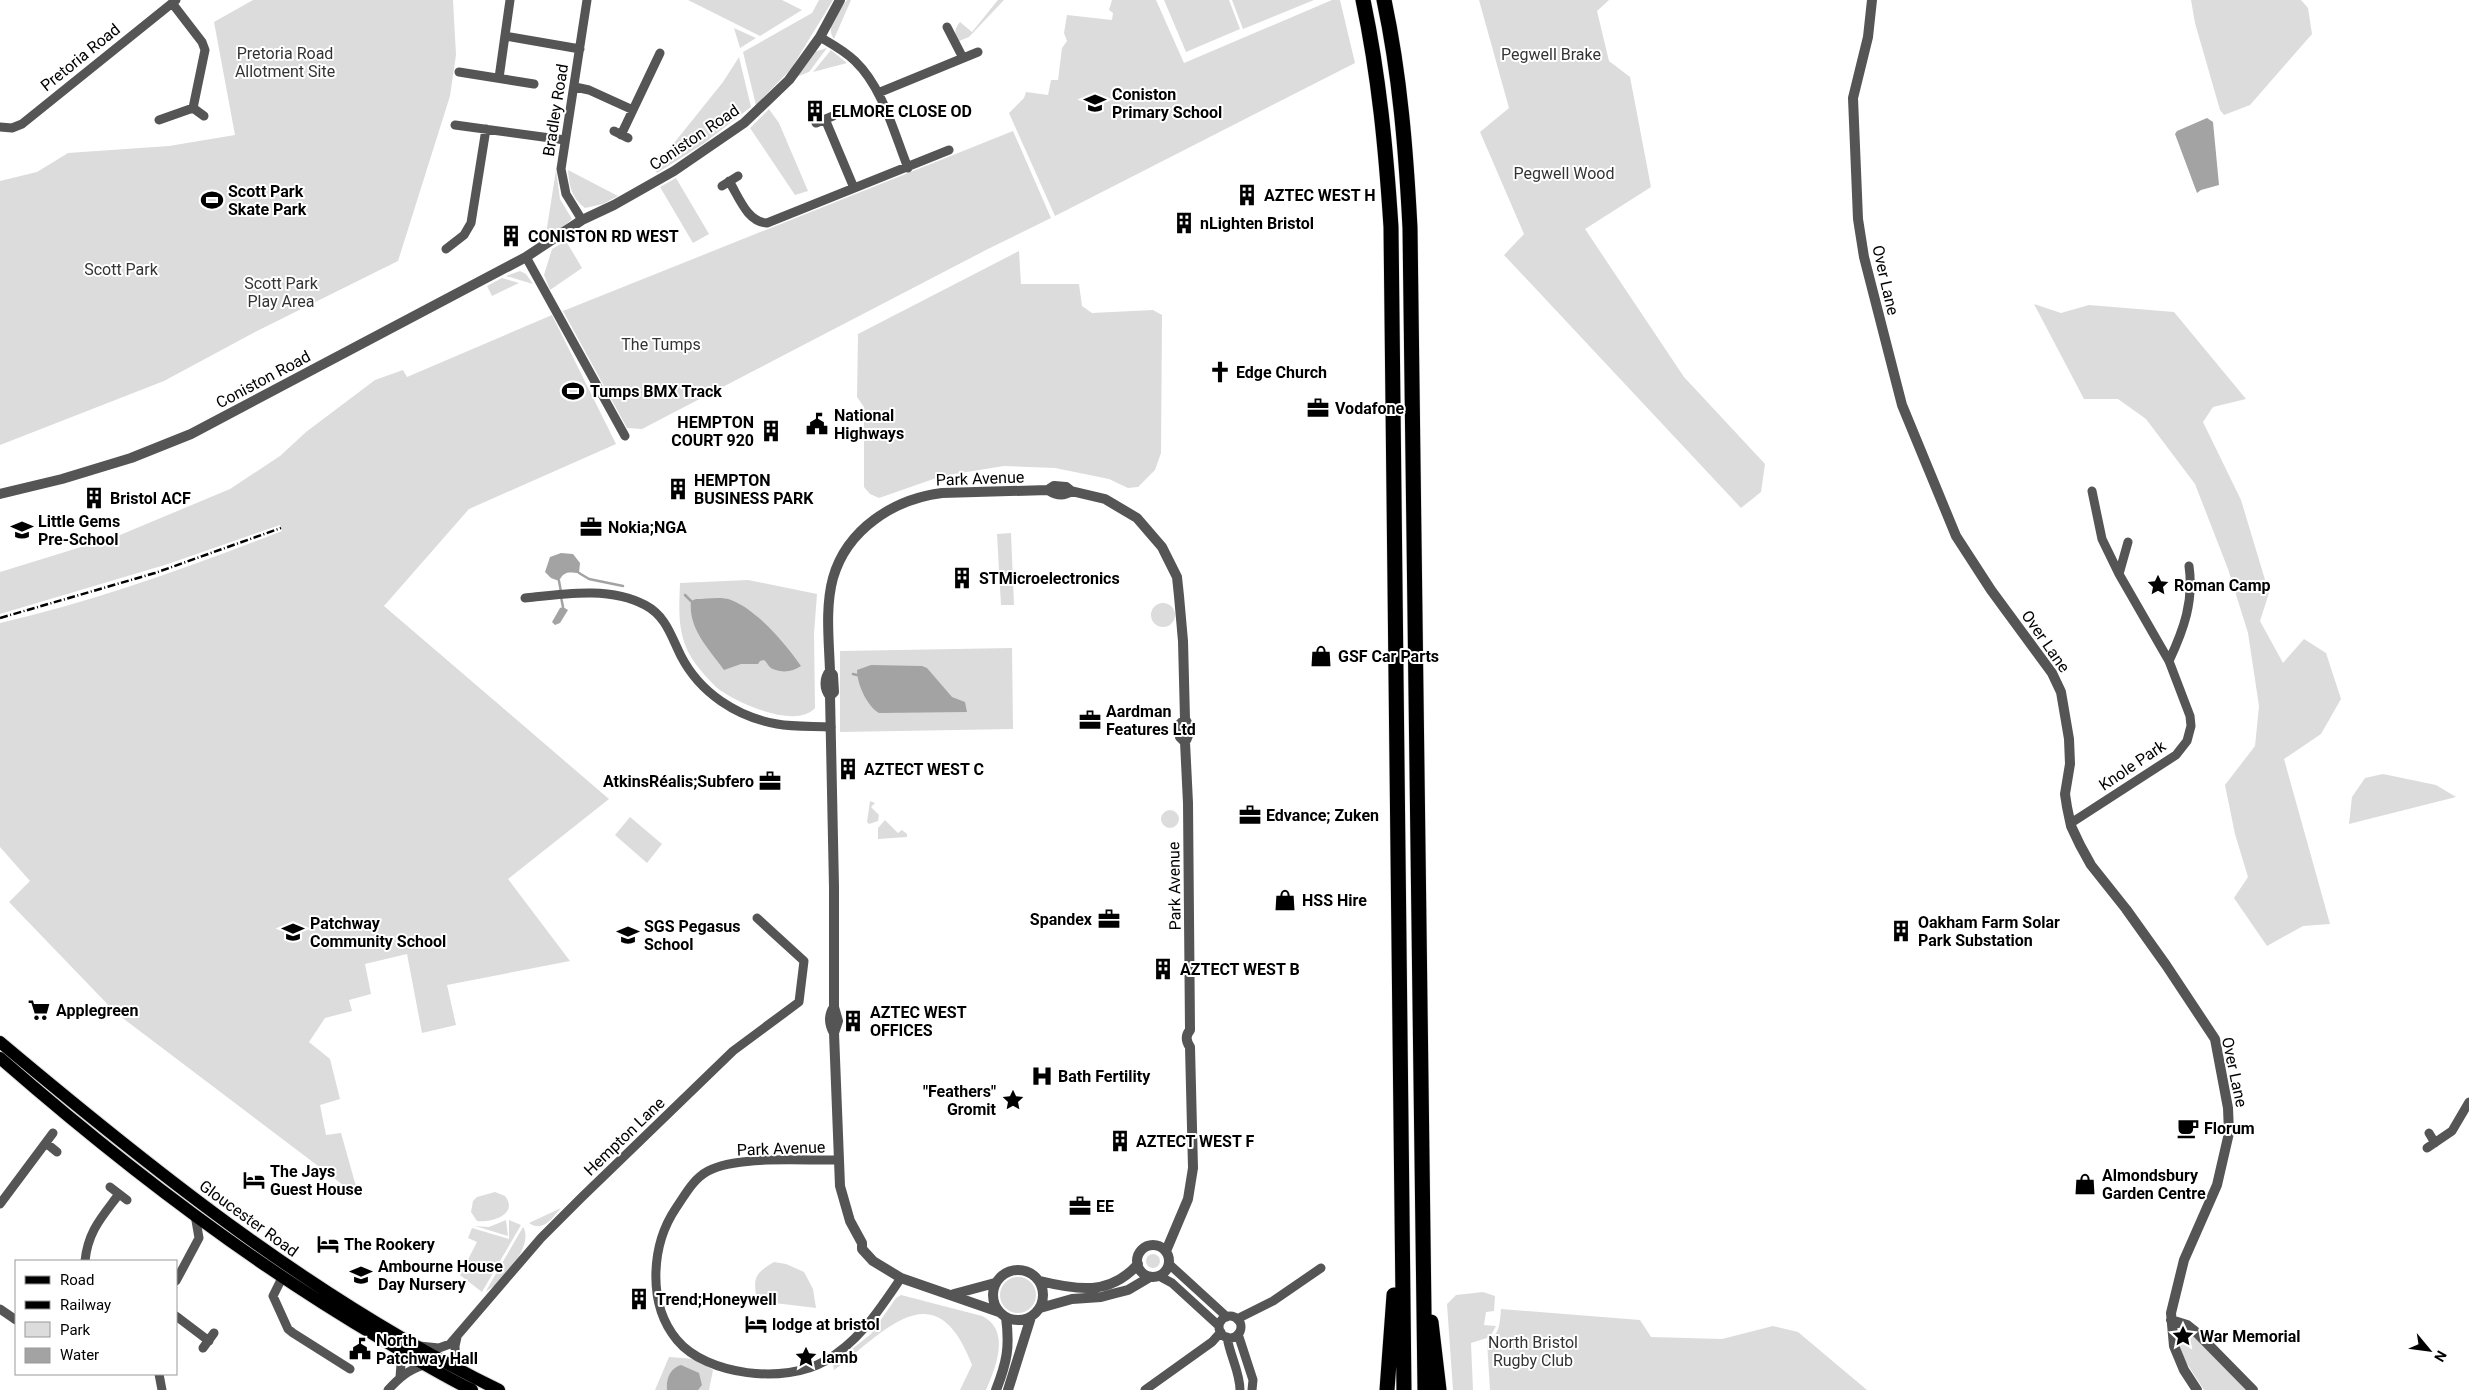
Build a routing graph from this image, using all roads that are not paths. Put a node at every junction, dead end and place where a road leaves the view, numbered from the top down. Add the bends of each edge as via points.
1 (510, 0) edge
2 (588, 0) edge
3 (840, 0) edge
4 (1363, 0) edge
5 (1384, 0) edge
6 (1872, 0) edge
7 (174, 1) edge
8 (947, 28) dead end
9 (505, 36) junction
10 (820, 36) junction
11 (580, 49) junction
12 (978, 52) dead end
13 (660, 53) dead end
14 (963, 58) junction
15 (460, 72) dead end
16 (499, 78) junction
17 (534, 84) dead end
18 (574, 87) junction
19 (878, 93) junction
20 (193, 108) junction
21 (633, 110) junction
22 (204, 116) dead end
23 (159, 120) dead end
24 (816, 123) dead end
25 (454, 125) dead end
26 (0, 127) edge
27 (486, 129) junction
28 (621, 135) dead end
29 (565, 140) junction
30 (950, 150) dead end
31 (908, 168) junction
32 (738, 176) dead end
33 (854, 188) junction
34 (582, 220) junction
35 (446, 249) dead end
36 (526, 257) junction
37 (625, 436) dead end
38 (2092, 491) dead end
39 (0, 494) edge
40 (2128, 542) dead end
41 (2189, 566) dead end
42 (2119, 574) junction
43 (524, 598) dead end
44 (2169, 661) junction
45 (831, 727) junction
46 (2071, 824) junction
47 (757, 918) dead end
48 (0, 1042) edge
49 (0, 1058) edge
50 (0, 1062) edge
51 (24, 1078) junction
52 (2469, 1102) edge
53 (53, 1133) dead end
54 (2429, 1133) dead end
55 (46, 1143) junction
56 (57, 1152) dead end
57 (839, 1160) junction
58 (110, 1187) dead end
59 (1401, 1188) junction
60 (119, 1194) junction
61 (127, 1200) dead end
62 (0, 1204) edge
63 (195, 1215) junction
64 (1173, 1230) junction
65 (1156, 1245) junction
66 (1166, 1251) junction
67 (85, 1260) edge
68 (1138, 1264) junction
69 (1169, 1264) junction
70 (1321, 1268) dead end
71 (1423, 1273) junction
72 (178, 1276) edge
73 (1154, 1276) junction
74 (282, 1278) junction
75 (901, 1278) junction
76 (1040, 1282) junction
77 (995, 1283) junction
78 (954, 1294) junction
79 (1040, 1308) junction
80 (0, 1309) edge
81 (1003, 1314) junction
82 (1031, 1316) junction
83 (1227, 1317) junction
84 (178, 1318) edge
85 (15, 1319) edge
86 (1238, 1319) junction
87 (2172, 1320) junction
88 (1222, 1332) junction
89 (1238, 1334) junction
90 (458, 1337) junction
91 (209, 1341) dead end
92 (417, 1346) junction
93 (402, 1352) junction
94 (424, 1365) junction
95 (350, 1369) dead end
96 (456, 1369) junction
97 (159, 1375) edge
98 (400, 1377) junction
99 (162, 1390) edge
100 (388, 1390) edge
101 (472, 1390) edge
102 (500, 1390) edge
103 (996, 1390) edge
104 (1008, 1390) edge
105 (1145, 1390) edge
106 (1240, 1390) edge
107 (1252, 1390) edge
108 (1387, 1390) edge
109 (1404, 1390) edge
110 (1425, 1390) edge
111 (1439, 1390) edge
112 (2197, 1390) edge
113 (2253, 1390) edge

1 - 9 street
2 - 11 street, Bradley Road
3 - 10 street, Coniston Road
4 - 59 highway via 1375,57 1384,128 1390,227
5 - 71 highway via 1395,51 1403,118 1410,228
6 - 46 street, Over Lane via 1868,37 1853,98 1858,219 1866,267 1902,405 1940,500 1966,553 2052,673 2061,692 2070,738 2066,794
7 - 20 street via 205,50
7 - 26 street, Pretoria Road via 22,124 12,128
8 - 14 street
9 - 11 street
9 - 16 street
10 - 19 street via 856,62
10 - 34 street, Coniston Road via 790,80 744,123 674,171
11 - 18 street, Bradley Road
12 - 14 street
13 - 21 street
14 - 19 street
15 - 16 street
16 - 17 street
18 - 21 street via 590,90
18 - 29 street, Bradley Road
19 - 31 street
20 - 22 street
20 - 23 street
21 - 28 street
24 - 33 street via 829,117
25 - 27 street
27 - 29 street
27 - 35 street via 472,223 464,235
29 - 34 street, Bradley Road via 562,178 572,205
30 - 31 street
31 - 33 street
32 - 33 street via 726,184 752,219 760,223 768,223
34 - 36 street, Coniston Road
36 - 37 street
36 - 39 street, Coniston Road via 191,434 131,458
38 - 42 street, Knole Park via 2102,539
40 - 42 street
41 - 44 street via 2191,602 2181,636
42 - 44 street, Knole Park
43 - 45 street via 603,593 645,604 660,615 687,668 708,691 730,708 778,725
44 - 46 street, Knole Park via 2190,716 2188,742 2176,755
45 - 57 street, Park Avenue via 834,1007 838,1021 834,1034
45 - 64 street, Park Avenue via 830,696 834,692 830,671 829,617 833,578 842,556 854,540 891,507 925,495 1066,487 1071,492 1105,499 1138,518 1162,547 1177,577 1183,641 1185,719 1180,724 1180,737 1185,742 1188,803 1190,1030 1194,1034 1194,1043 1190,1047 1193,1168 1188,1199
46 - 87 street, Over Lane via 2091,865 2126,908 2215,1039 2228,1108 2229,1133 2217,1185 2184,1260
47 - 90 street, Hempton Lane via 806,960 799,1002 733,1051 581,1198 541,1238
48 - 92 main road, Gloucester Road via 106,1131 288,1268
49 - 51 main road, Gloucester Road
50 - 51 main road
51 - 63 main road, Gloucester Road via 66,1116
52 - 54 street via 2452,1130 2431,1145
53 - 55 street
55 - 56 street
55 - 62 street
57 - 75 street, Park Avenue via 840,1186 846,1210 862,1249 873,1261
57 - 75 street, Park Avenue via 749,1161 709,1170 697,1178 670,1217 659,1246 656,1279 664,1316 671,1331 682,1346 718,1366 745,1373 792,1372 824,1362 850,1344 878,1313
58 - 60 street
59 - 108 highway
59 - 109 highway
60 - 61 street
60 - 67 street via 92,1231 86,1245
63 - 72 street via 199,1238
63 - 74 main road, Gloucester Road
64 - 65 street, Park Avenue
64 - 66 street, Park Avenue
65 - 66 street
65 - 68 street via 1143,1249
66 - 69 street
68 - 73 street via 1144,1274
68 - 76 street via 1116,1284 1071,1288
69 - 73 street via 1164,1273
69 - 83 street
70 - 86 street via 1273,1301
71 - 110 highway
71 - 111 highway via 1436,1346
73 - 79 street via 1116,1294 1072,1299
73 - 88 street via 1172,1284
74 - 93 main road, Gloucester Road
74 - 95 street via 272,1296 288,1329 342,1358
75 - 78 street, Park Avenue
76 - 77 street via 1025,1270 1014,1270
76 - 79 street via 1043,1290
77 - 78 street
77 - 81 street via 993,1298
78 - 81 street, Park Avenue
79 - 82 street
80 - 85 street
81 - 82 street via 1023,1320
81 - 103 street via 1009,1341 1006,1364
82 - 104 street
83 - 86 street
83 - 88 street via 1222,1320
84 - 91 street
86 - 89 street via 1241,1328
87 - 112 street, Over Lane via 2174,1346
87 - 113 street via 2197,1333
88 - 89 street
88 - 105 street
88 - 106 street via 1238,1374
89 - 107 street via 1253,1380
90 - 92 street, Hempton Lane via 445,1347
90 - 96 street
92 - 96 main road, Gloucester Road
93 - 94 main road, Gloucester Road
93 - 98 street
94 - 98 street
94 - 101 main road, Gloucester Road
96 - 102 main road, Gloucester Road
97 - 99 street
98 - 100 street

